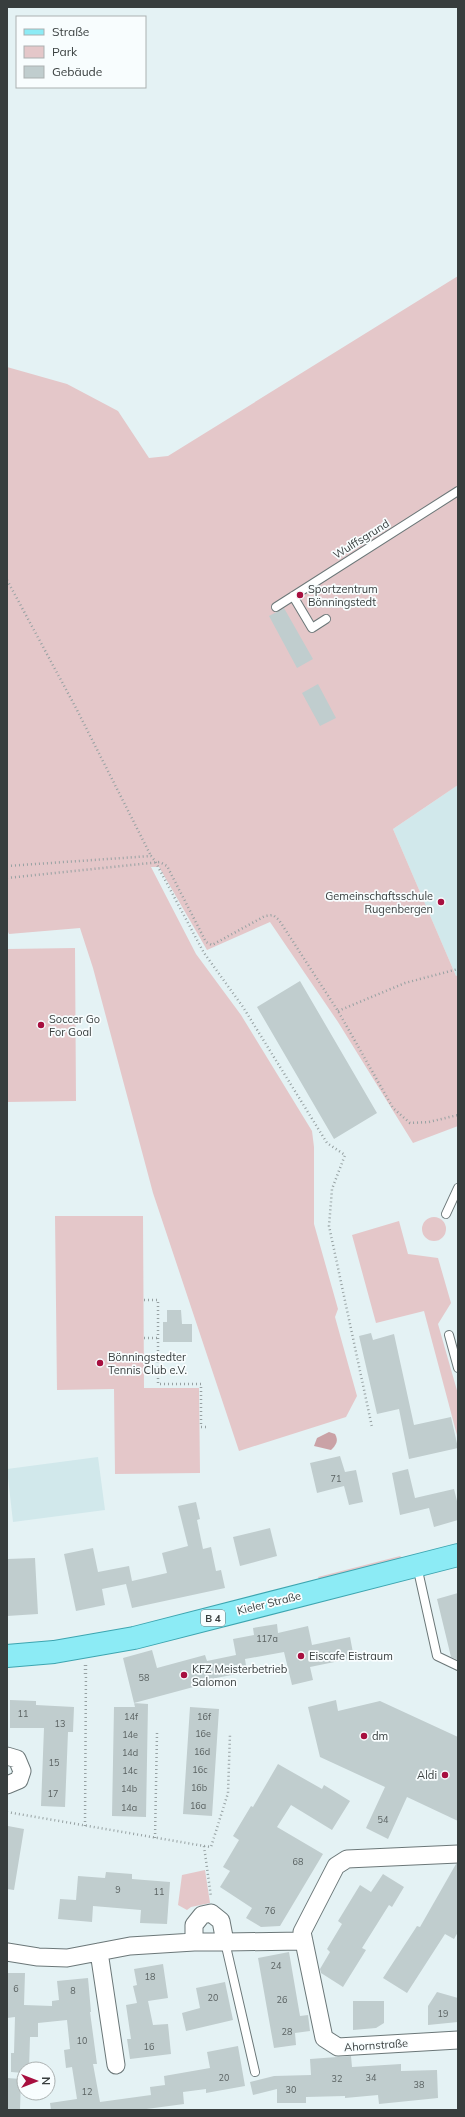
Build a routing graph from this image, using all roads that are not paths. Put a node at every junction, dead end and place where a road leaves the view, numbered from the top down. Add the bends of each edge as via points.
1 (458, 491) edge
2 (293, 596) junction
3 (276, 607) dead end
4 (326, 619) dead end
5 (458, 1188) edge
6 (446, 1214) dead end
7 (449, 1335) dead end
8 (458, 1368) edge
9 (458, 1555) edge
10 (417, 1566) junction
11 (7, 1656) edge
12 (458, 1666) edge
13 (7, 1756) edge
14 (7, 1785) edge
15 (458, 1854) edge
16 (304, 1941) junction
17 (194, 1942) junction
18 (225, 1942) junction
19 (7, 1952) edge
20 (100, 1952) junction
21 (458, 2040) edge
22 (116, 2065) dead end
23 (255, 2072) dead end

1 - 2 lane, Wulffsgrund
2 - 3 lane, Wulffsgrund
2 - 4 lane via 312,628
5 - 6 lane
7 - 8 lane
9 - 10 main road, Kieler Straße / B 4
10 - 11 main road, Kieler Straße / B 4 via 134,1638 54,1652
10 - 12 lane via 437,1656
13 - 14 street via 17,1759 22,1771 19,1780
15 - 16 street, Ahornstraße via 347,1859 336,1866 302,1932
16 - 18 street
16 - 21 street, Ahornstraße via 324,2038 338,2047
17 - 18 street
17 - 18 street via 194,1925 198,1918 206,1913 211,1913 221,1922
17 - 20 street via 130,1946
18 - 23 lane
19 - 20 street via 67,1958
20 - 22 street

